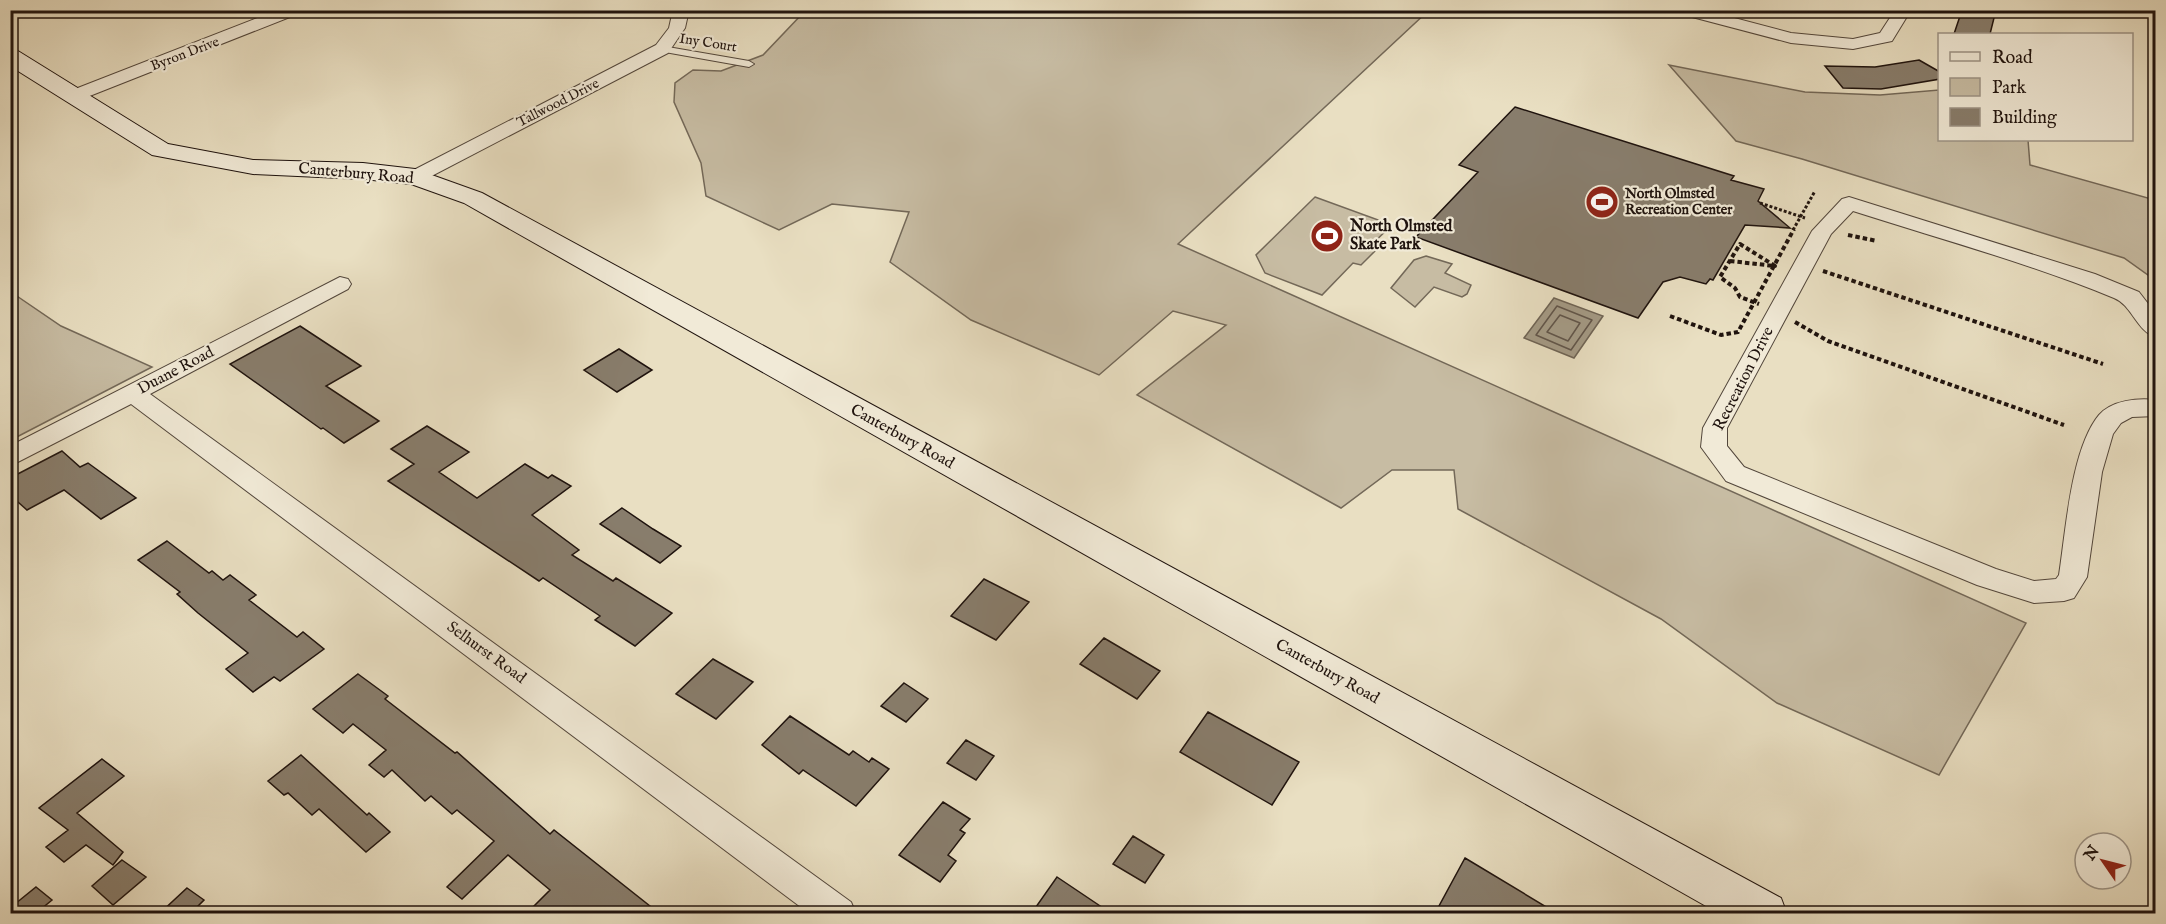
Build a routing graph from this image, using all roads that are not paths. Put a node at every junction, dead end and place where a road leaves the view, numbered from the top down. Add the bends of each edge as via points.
1 (294, 10) edge
2 (681, 10) edge
3 (1683, 10) edge
4 (1904, 10) edge
5 (2149, 10) edge
6 (2156, 12) edge
7 (662, 49) junction
8 (10, 56) edge
9 (749, 64) dead end
10 (76, 95) junction
11 (415, 177) junction
12 (340, 284) dead end
13 (2156, 330) edge
14 (133, 393) junction
15 (2156, 408) edge
16 (10, 457) edge
17 (839, 914) edge
18 (1765, 914) edge

1 - 10 street, Byron Drive
2 - 7 street via 677,28
3 - 4 street via 1791,39 1853,44 1886,36
5 - 6 street
7 - 9 lane, Iny Court
7 - 11 street, Tallwood Drive
8 - 10 street, Canterbury Road
10 - 11 street, Canterbury Road via 161,150 253,167
11 - 18 street, Canterbury Road via 473,198
12 - 14 street, Duane Road
13 - 15 street, Recreation Drive via 2131,297 2087,279 1849,203 1822,231 1714,428 1714,447 1735,474 1987,577 2034,592 2051,592 2064,590 2073,577 2091,458 2108,421 2127,409
14 - 16 street, Duane Road
14 - 17 street, Selhurst Road

